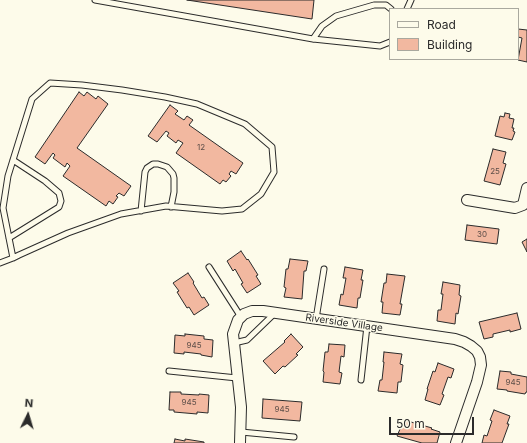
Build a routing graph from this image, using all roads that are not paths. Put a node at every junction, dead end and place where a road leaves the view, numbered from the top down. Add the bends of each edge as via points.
1 (95, 0) edge
2 (390, 8) edge
3 (313, 39) junction
4 (389, 42) edge
5 (13, 160) junction
6 (527, 188) edge
7 (467, 200) dead end
8 (170, 207) junction
9 (141, 210) junction
10 (9, 238) junction
11 (13, 258) junction
12 (0, 262) edge
13 (209, 267) dead end
14 (324, 269) dead end
15 (275, 313) junction
16 (241, 317) junction
17 (316, 319) junction
18 (367, 326) junction
19 (234, 343) junction
20 (169, 371) dead end
21 (237, 378) junction
22 (361, 380) dead end
23 (241, 432) junction
24 (294, 437) dead end
25 (240, 443) edge
26 (456, 443) edge

1 - 3 lane
2 - 3 lane via 386,5 374,5 336,16 322,26
3 - 4 lane via 380,46
5 - 8 lane via 32,99 50,83 165,96 197,104 245,124 272,146 274,172 261,194 242,209
5 - 10 lane via 3,208
5 - 10 lane via 45,181 59,193 61,201 59,207
6 - 7 street via 523,205 516,208
8 - 9 lane
8 - 9 lane via 174,178 167,167 153,164 145,172
9 - 11 lane via 121,214
10 - 11 lane
11 - 12 lane
13 - 16 lane
14 - 17 lane
15 - 16 street, Riverside Village via 252,310
15 - 17 street, Riverside Village
15 - 19 lane via 247,340
16 - 19 street via 235,327
17 - 18 street, Riverside Village
18 - 22 lane
18 - 26 street, Riverside Village via 454,339 477,351 480,357 480,373
19 - 21 street
20 - 21 lane
21 - 23 street
23 - 24 lane
23 - 25 street

